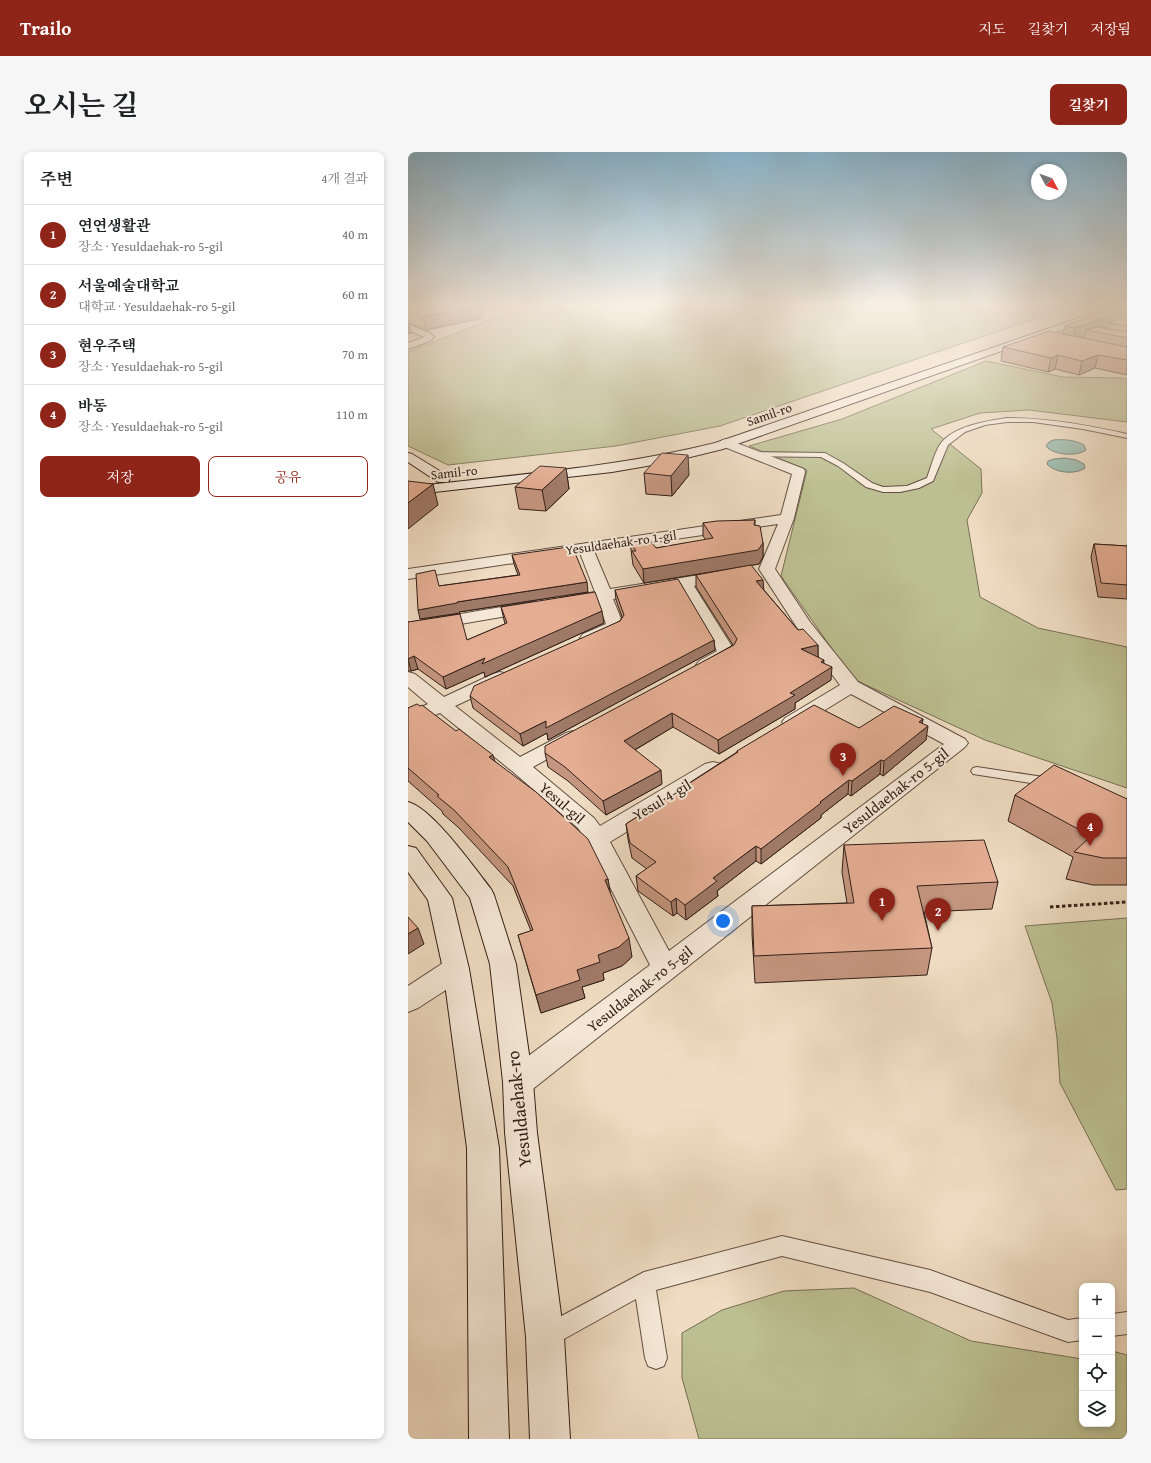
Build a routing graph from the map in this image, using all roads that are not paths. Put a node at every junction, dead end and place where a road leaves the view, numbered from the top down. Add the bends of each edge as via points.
1 (927, 365) edge
2 (945, 365) edge
3 (727, 434) junction
4 (1127, 436) edge
5 (663, 448) dead end
6 (753, 454) junction
7 (408, 457) edge
8 (443, 480) junction
9 (408, 484) edge
10 (408, 491) edge
11 (787, 518) junction
12 (584, 548) junction
13 (752, 572) junction
14 (408, 574) edge
15 (684, 582) junction
16 (604, 595) junction
17 (408, 628) edge
18 (571, 646) edge
19 (514, 672) edge
20 (693, 672) edge
21 (408, 678) edge
22 (851, 686) junction
23 (441, 704) junction
24 (408, 720) edge
25 (588, 728) edge
26 (777, 730) edge
27 (730, 759) edge
28 (519, 766) junction
29 (977, 771) dead end
30 (1062, 784) edge
31 (408, 809) edge
32 (597, 839) junction
33 (408, 854) edge
34 (456, 969) junction
35 (665, 969) junction
36 (408, 1000) edge
37 (518, 1082) junction
38 (644, 1283) junction
39 (1127, 1323) edge
40 (1115, 1325) edge
41 (1079, 1329) edge
42 (545, 1337) junction
43 (656, 1358) dead end
44 (489, 1439) edge
45 (550, 1439) edge

1 - 3 street, Samil-ro
2 - 3 street, Samil-ro
3 - 6 street
3 - 10 street, Samil-ro via 670,458 612,468
4 - 6 lane via 1058,423 1015,419 989,421 957,434 944,444 930,479 924,484 902,490 870,485 833,459 822,455
5 - 8 street, Samil-ro
6 - 11 street via 799,472
7 - 8 street
8 - 9 street, Samil-ro
11 - 12 street, Yesuldaehak-ro 1-gil
11 - 13 street
12 - 14 street, Yesuldaehak-ro 1-gil
12 - 16 street
13 - 15 street
13 - 22 street, Yesuldaehak-ro 5-gil via 804,625
15 - 16 street
15 - 20 street via 727,653
16 - 17 street
16 - 18 street via 615,626
19 - 23 street
21 - 23 street, Yesul-gil
22 - 26 street
22 - 35 street, Yesuldaehak-ro 5-gil via 958,743
23 - 24 street
23 - 28 street, Yesul-gil
25 - 28 street
27 - 32 street, Yesul 4-gil
28 - 32 street, Yesul-gil via 586,823
29 - 30 lane
31 - 37 street, Yesuldaehak-ro via 435,835 482,895 502,964
32 - 35 street, Yesul-gil
33 - 34 street via 440,898
34 - 36 street
34 - 44 street via 484,1148
35 - 37 street, Yesuldaehak-ro 5-gil
37 - 42 street, Yesuldaehak-ro via 521,1133
38 - 41 lane via 782,1246 930,1281 1068,1331
38 - 42 lane
38 - 43 lane
39 - 40 lane
42 - 45 street, Yesuldaehak-ro

